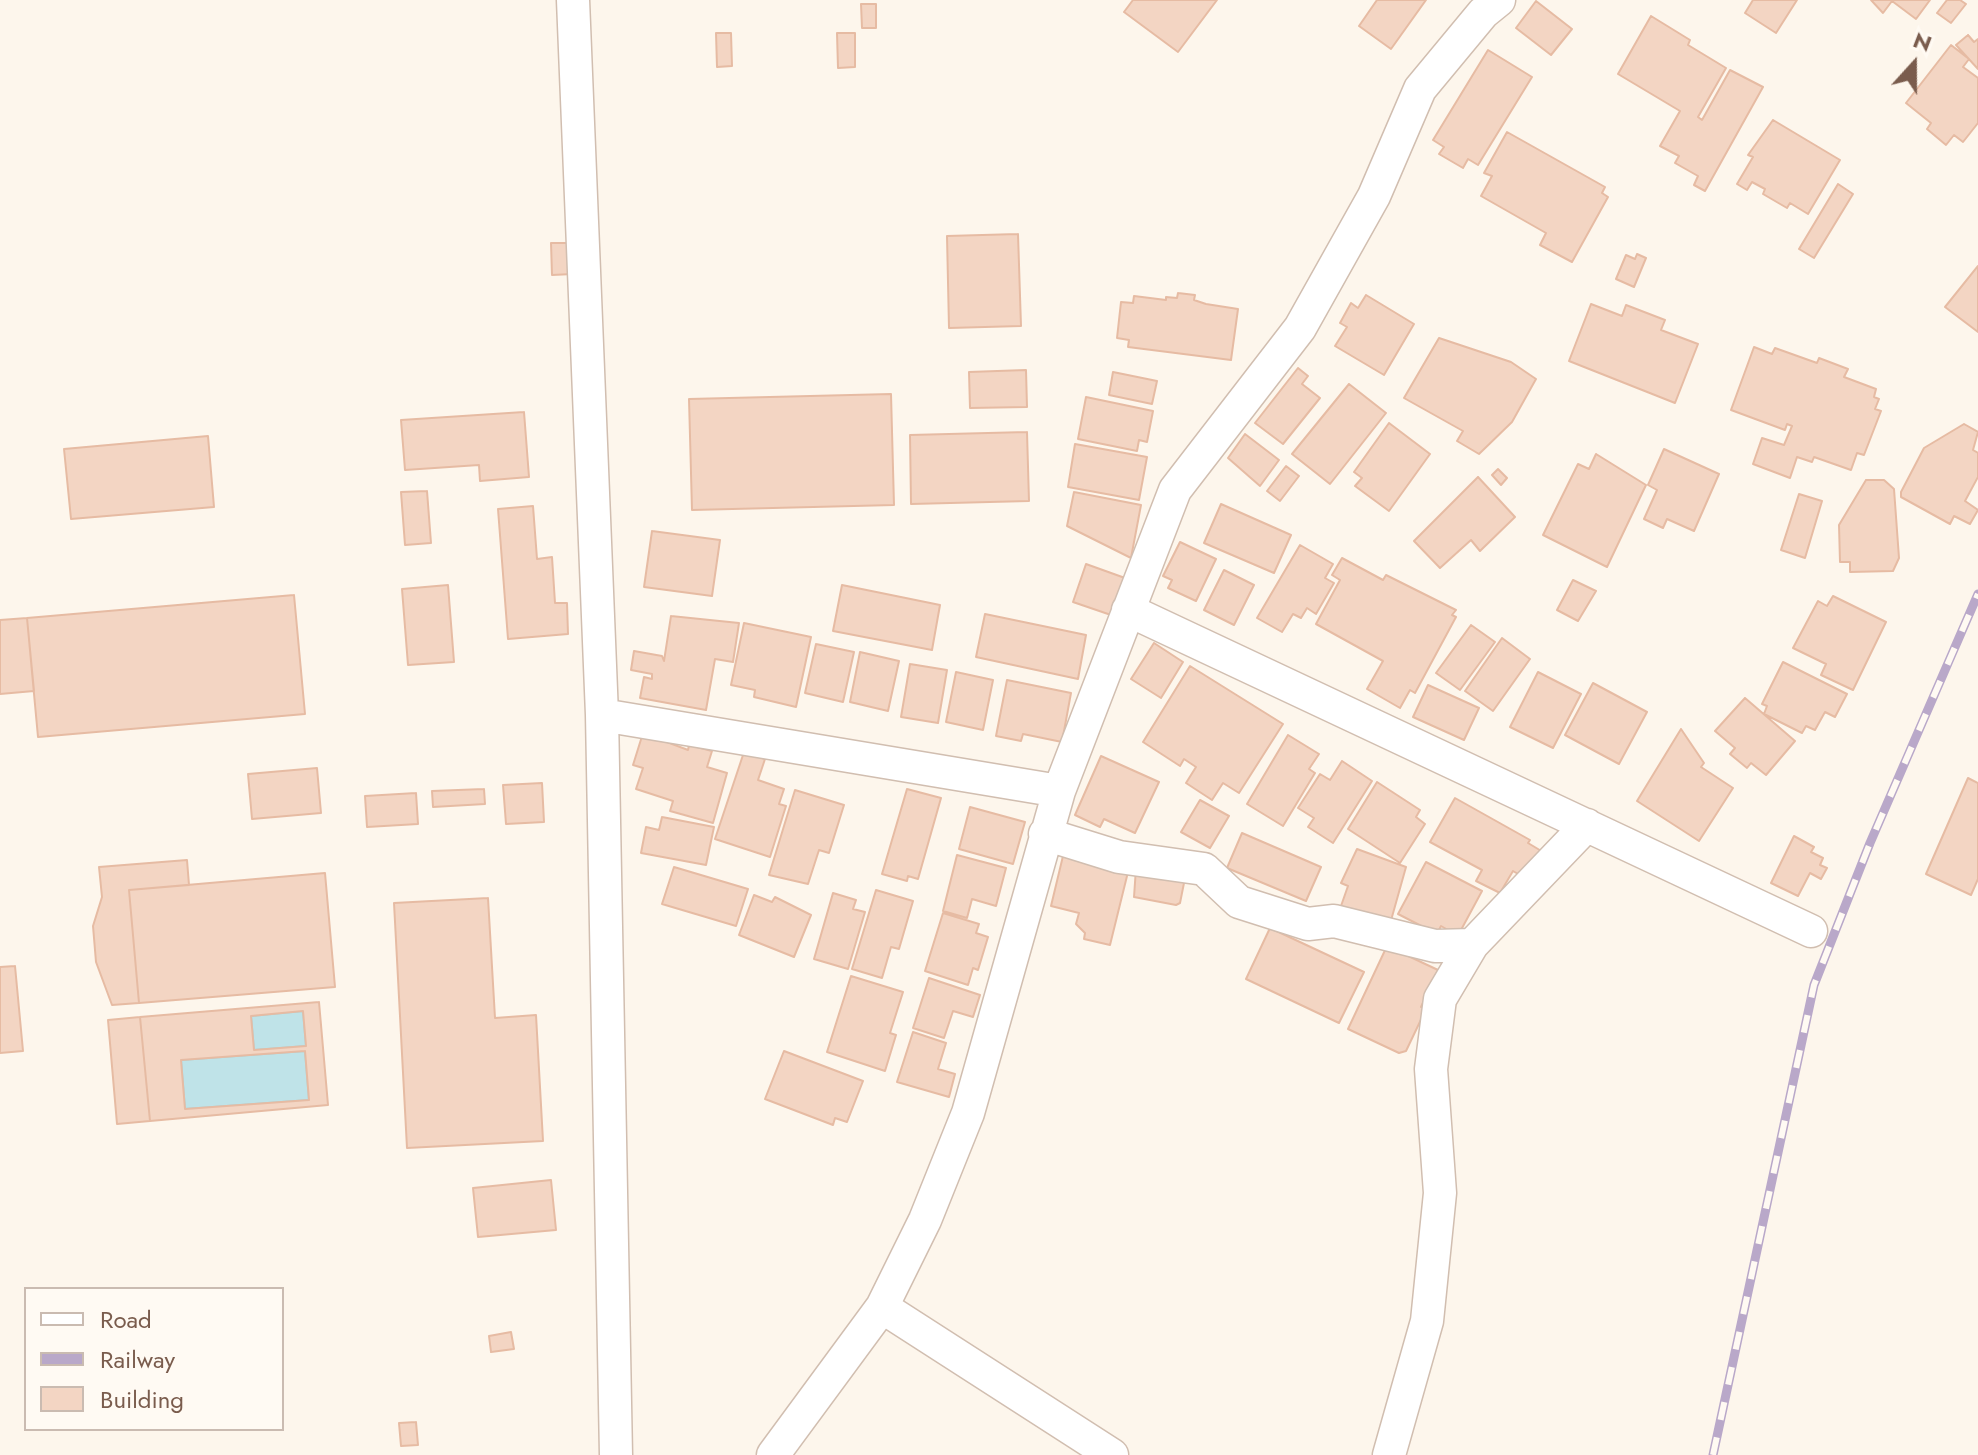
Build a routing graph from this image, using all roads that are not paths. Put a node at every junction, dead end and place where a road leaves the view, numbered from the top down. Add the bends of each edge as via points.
1 (573, 0) edge
2 (1483, 4) edge
3 (1128, 610) junction
4 (602, 715) junction
5 (1059, 791) junction
6 (1587, 825) junction
7 (1045, 834) junction
8 (1811, 931) dead end
9 (1472, 945) junction
10 (882, 1307) junction
11 (616, 1455) edge
12 (773, 1455) edge
13 (1112, 1455) edge
14 (1389, 1455) edge

1 - 4 street
2 - 3 street via 1420,89 1374,196 1300,328 1175,490
3 - 5 street
3 - 6 street
4 - 5 street
4 - 11 street
5 - 7 street
6 - 8 street
6 - 9 street
7 - 9 street via 1119,857 1204,869 1239,902 1308,924 1334,921 1435,946
7 - 10 street via 968,1113 925,1220
9 - 14 street via 1440,999 1431,1069 1440,1193 1427,1321
10 - 12 street
10 - 13 street

